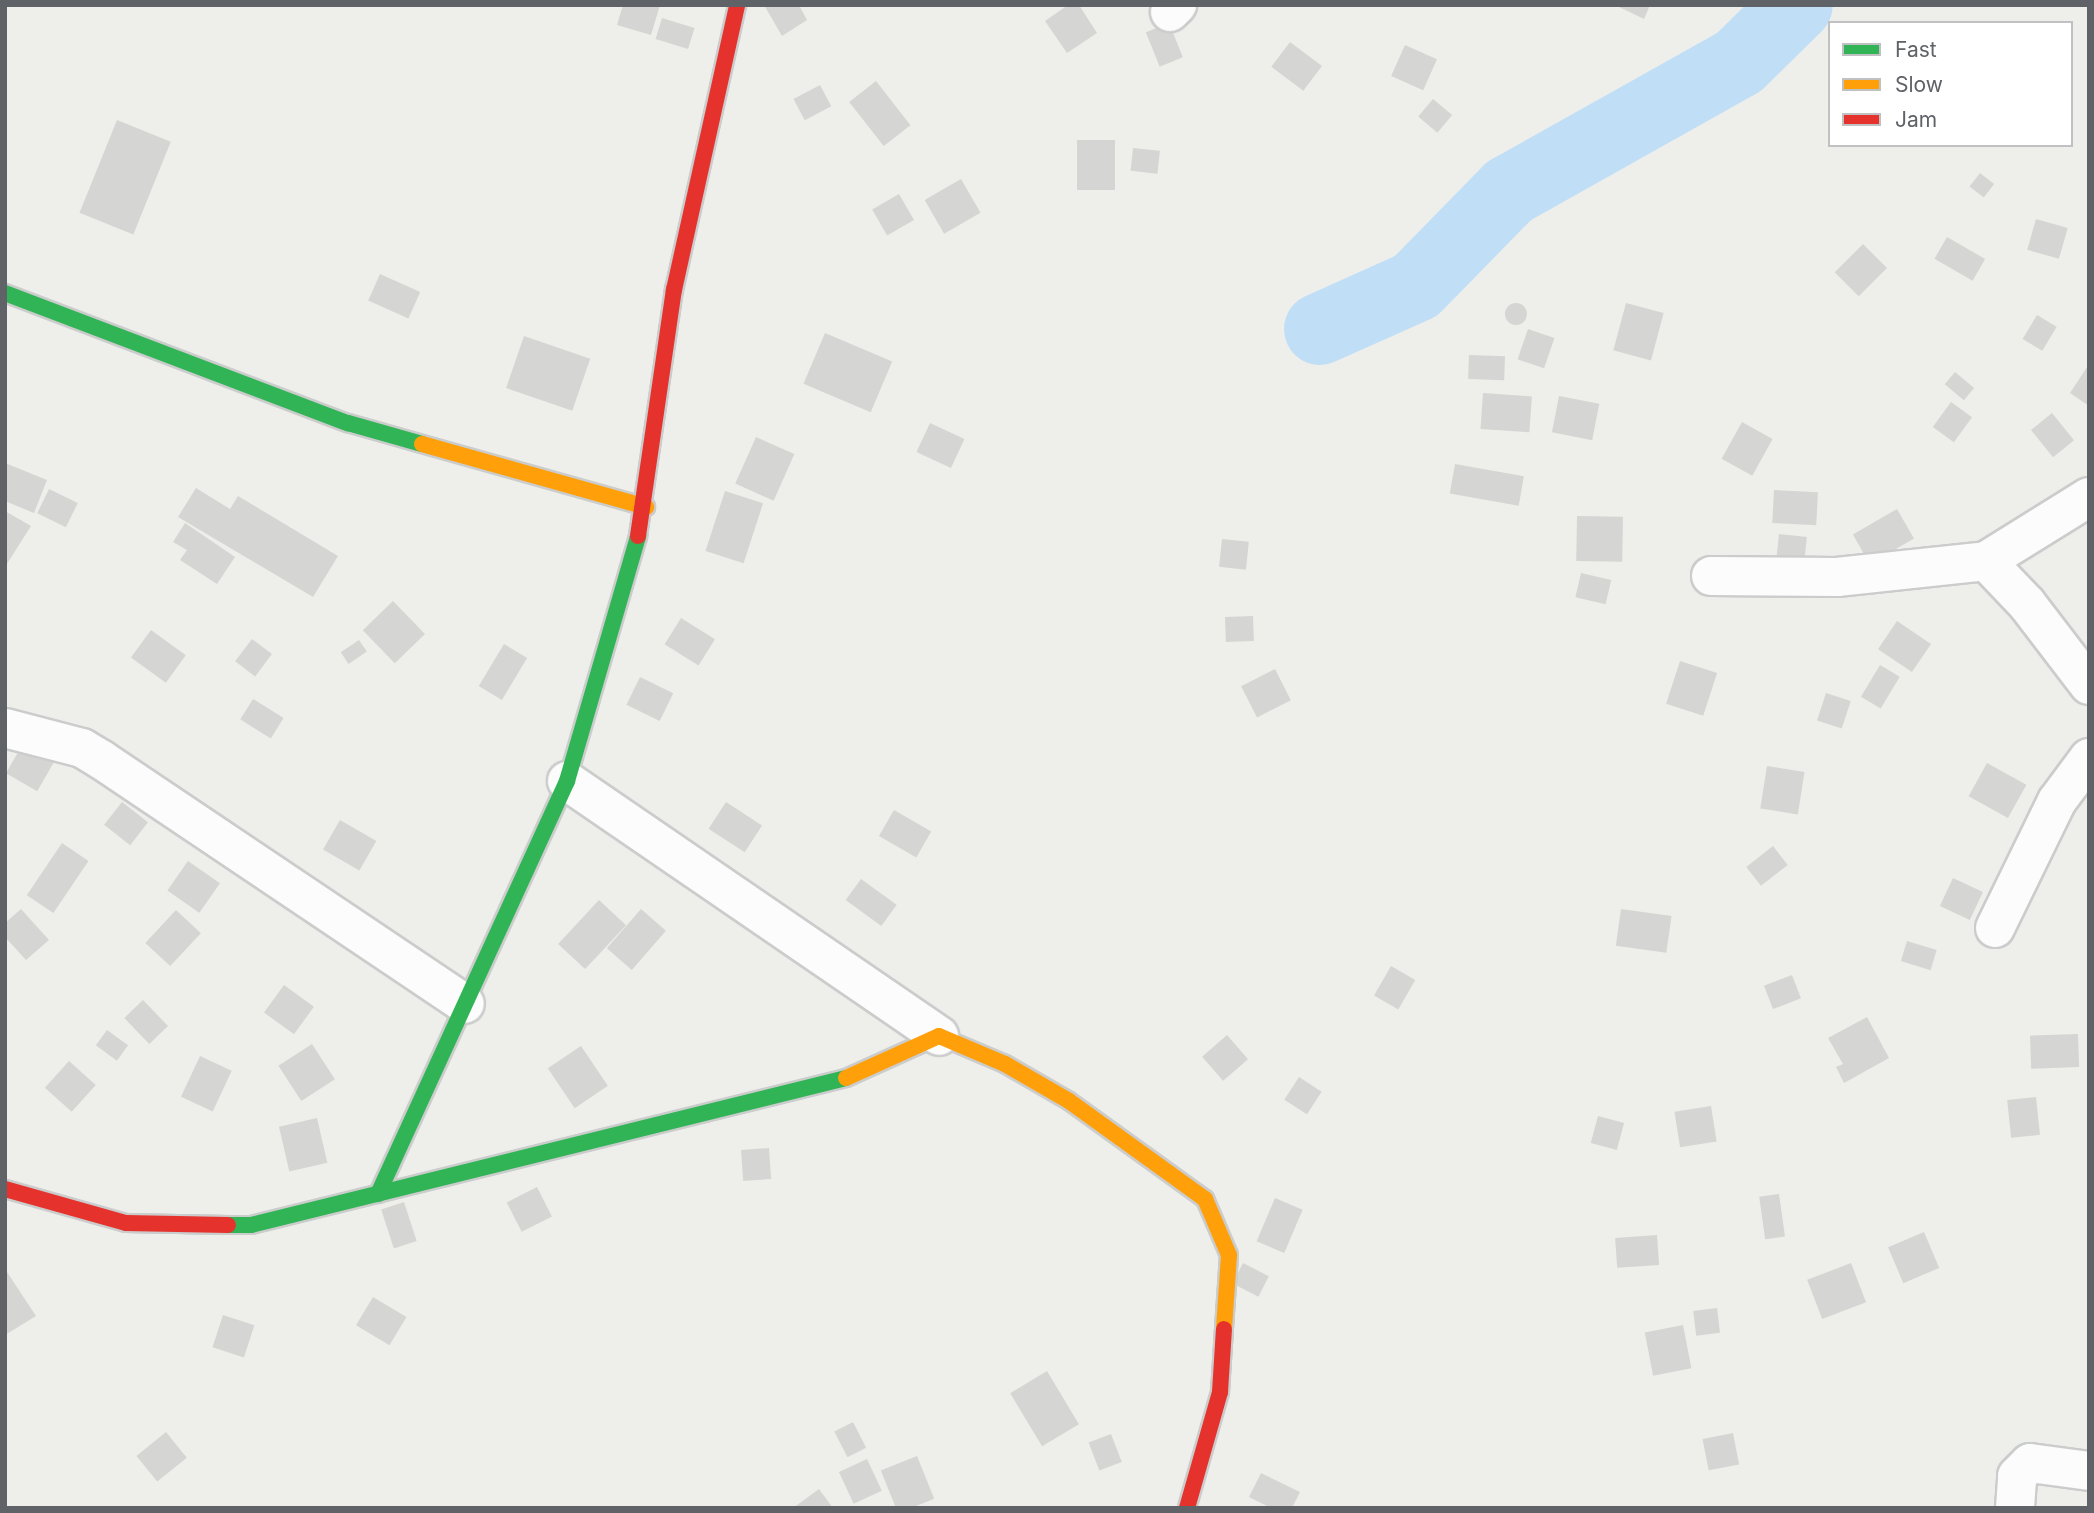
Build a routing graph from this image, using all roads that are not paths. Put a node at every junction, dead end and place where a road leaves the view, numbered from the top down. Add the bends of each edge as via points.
1 (737, 5) edge
2 (5, 293) edge
3 (2089, 497) edge
4 (646, 507) junction
5 (1986, 561) junction
6 (1711, 576) dead end
7 (2089, 685) edge
8 (5, 728) edge
9 (2089, 758) edge
10 (567, 781) junction
11 (1995, 928) dead end
12 (465, 1004) junction
13 (939, 1036) junction
14 (5, 1189) edge
15 (378, 1194) junction
16 (2089, 1471) edge
17 (1187, 1508) edge
18 (2014, 1508) edge

1 - 4 street via 674,290
2 - 4 street via 348,423
3 - 5 street
4 - 10 street
5 - 6 street via 1849,577
5 - 7 street
8 - 12 street via 82,748
9 - 11 street via 2057,801
10 - 12 street
10 - 13 street
12 - 15 street
13 - 15 street via 874,1069 803,1091 654,1122
13 - 17 street via 1005,1064 1069,1101 1205,1199 1221,1227 1229,1255 1220,1392
14 - 15 street via 126,1223 251,1225
16 - 18 street via 2030,1463 2017,1476

